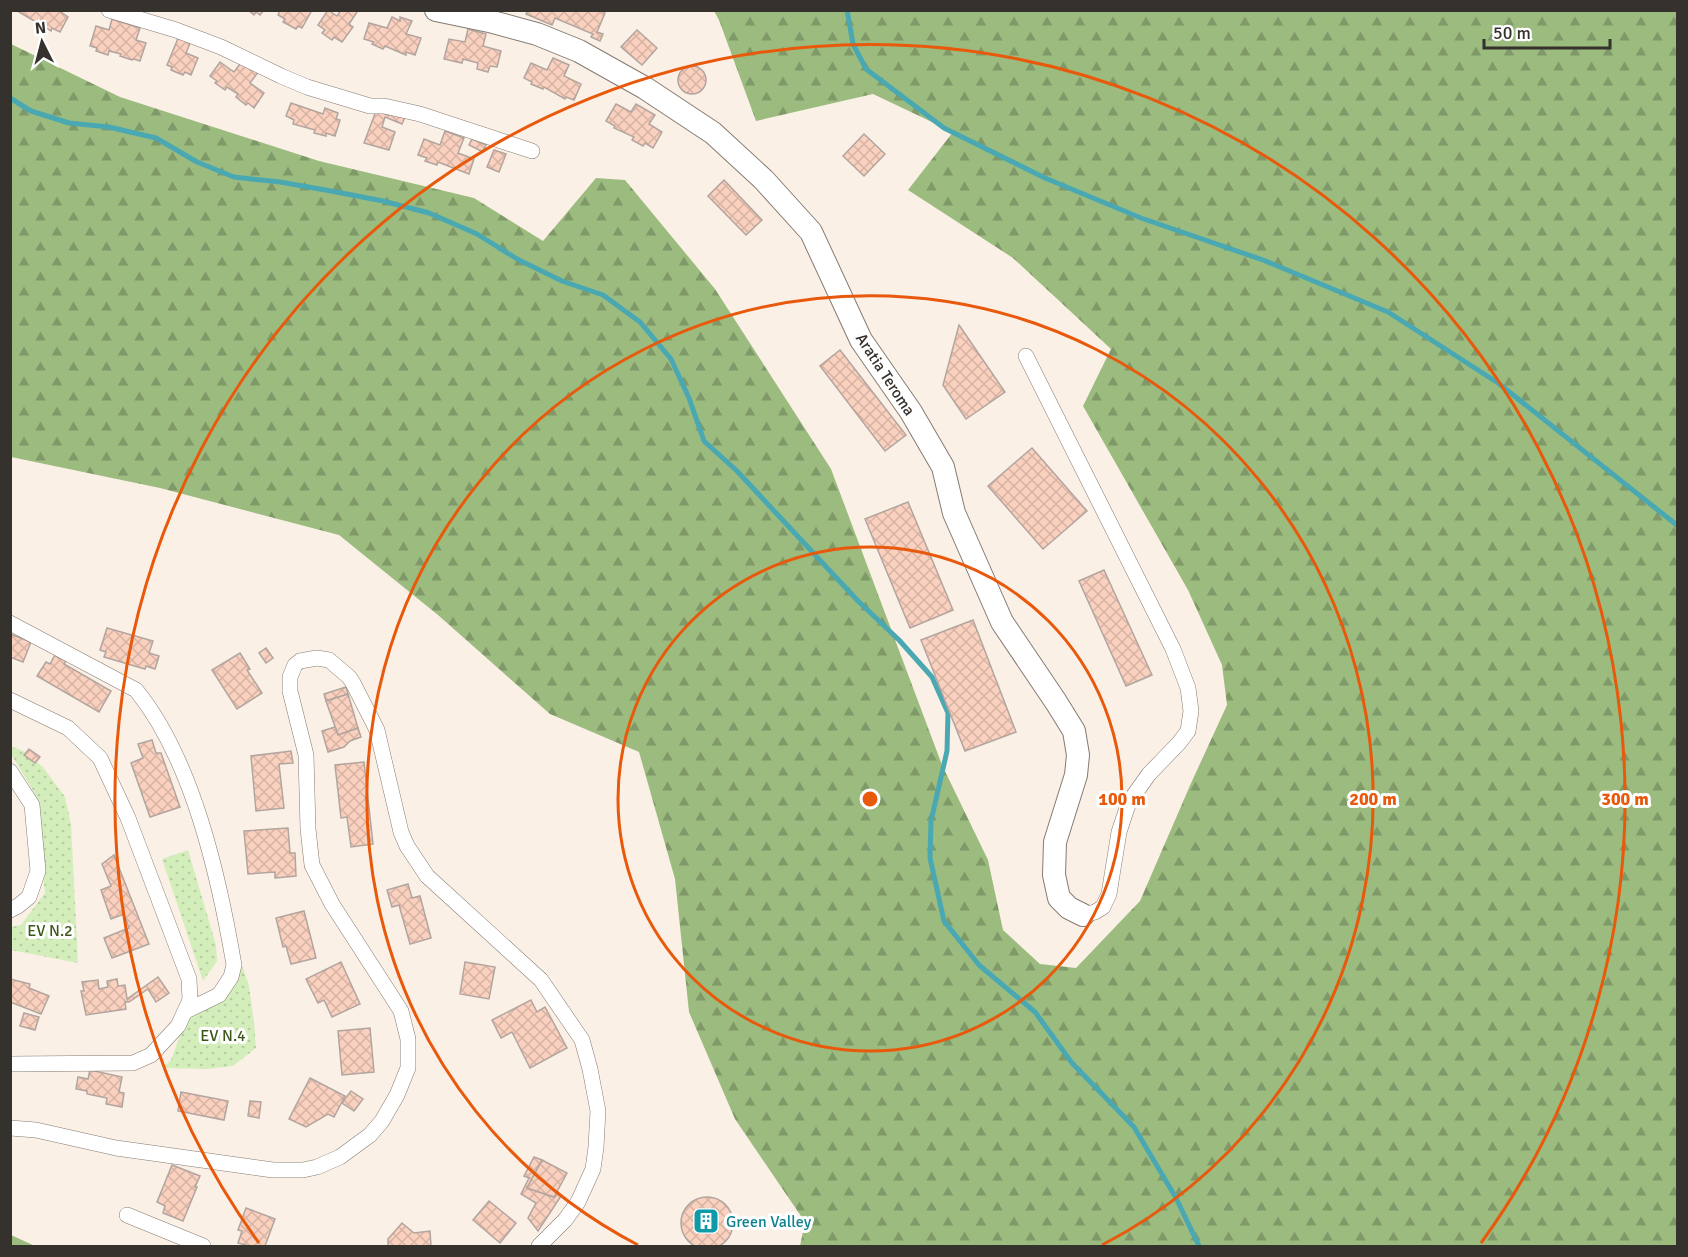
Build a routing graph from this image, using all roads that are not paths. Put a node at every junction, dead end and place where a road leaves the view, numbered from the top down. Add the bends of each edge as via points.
1 (109, 10) edge
2 (436, 10) edge
3 (532, 151) dead end
4 (1026, 356) dead end
5 (10, 623) edge
6 (10, 700) edge
7 (10, 771) edge
8 (10, 910) edge
9 (1083, 915) joint
10 (186, 1011) junction
11 (10, 1064) edge
12 (10, 1128) edge
13 (128, 1215) dead end
14 (203, 1246) edge
15 (539, 1246) edge

1 - 3 street via 176,30 317,90 370,106 420,114
2 - 9 main road, Aratia Teroma via 537,34 579,51 645,88 713,133 764,180 811,232 861,340 943,467 954,513 1002,622 1074,731 1076,775 1055,842 1054,875 1059,898
4 - 9 street via 1173,649 1188,688 1191,711 1188,731 1129,802 1103,907
5 - 10 street via 136,690 162,727 194,801 234,964 219,995
6 - 10 street via 68,728 100,758 128,818 189,979 191,993
7 - 8 street via 32,805 38,871 29,897
10 - 11 street via 160,1046 133,1063
12 - 15 street via 116,1148 273,1170 303,1170 340,1156 370,1135 386,1115 408,1068 408,1039 401,1011 332,904 312,865 306,755 290,691 290,677 300,661 329,660 349,677 374,723 403,840 412,854 428,876 541,980 582,1040 598,1111 593,1169 578,1202
13 - 14 street

